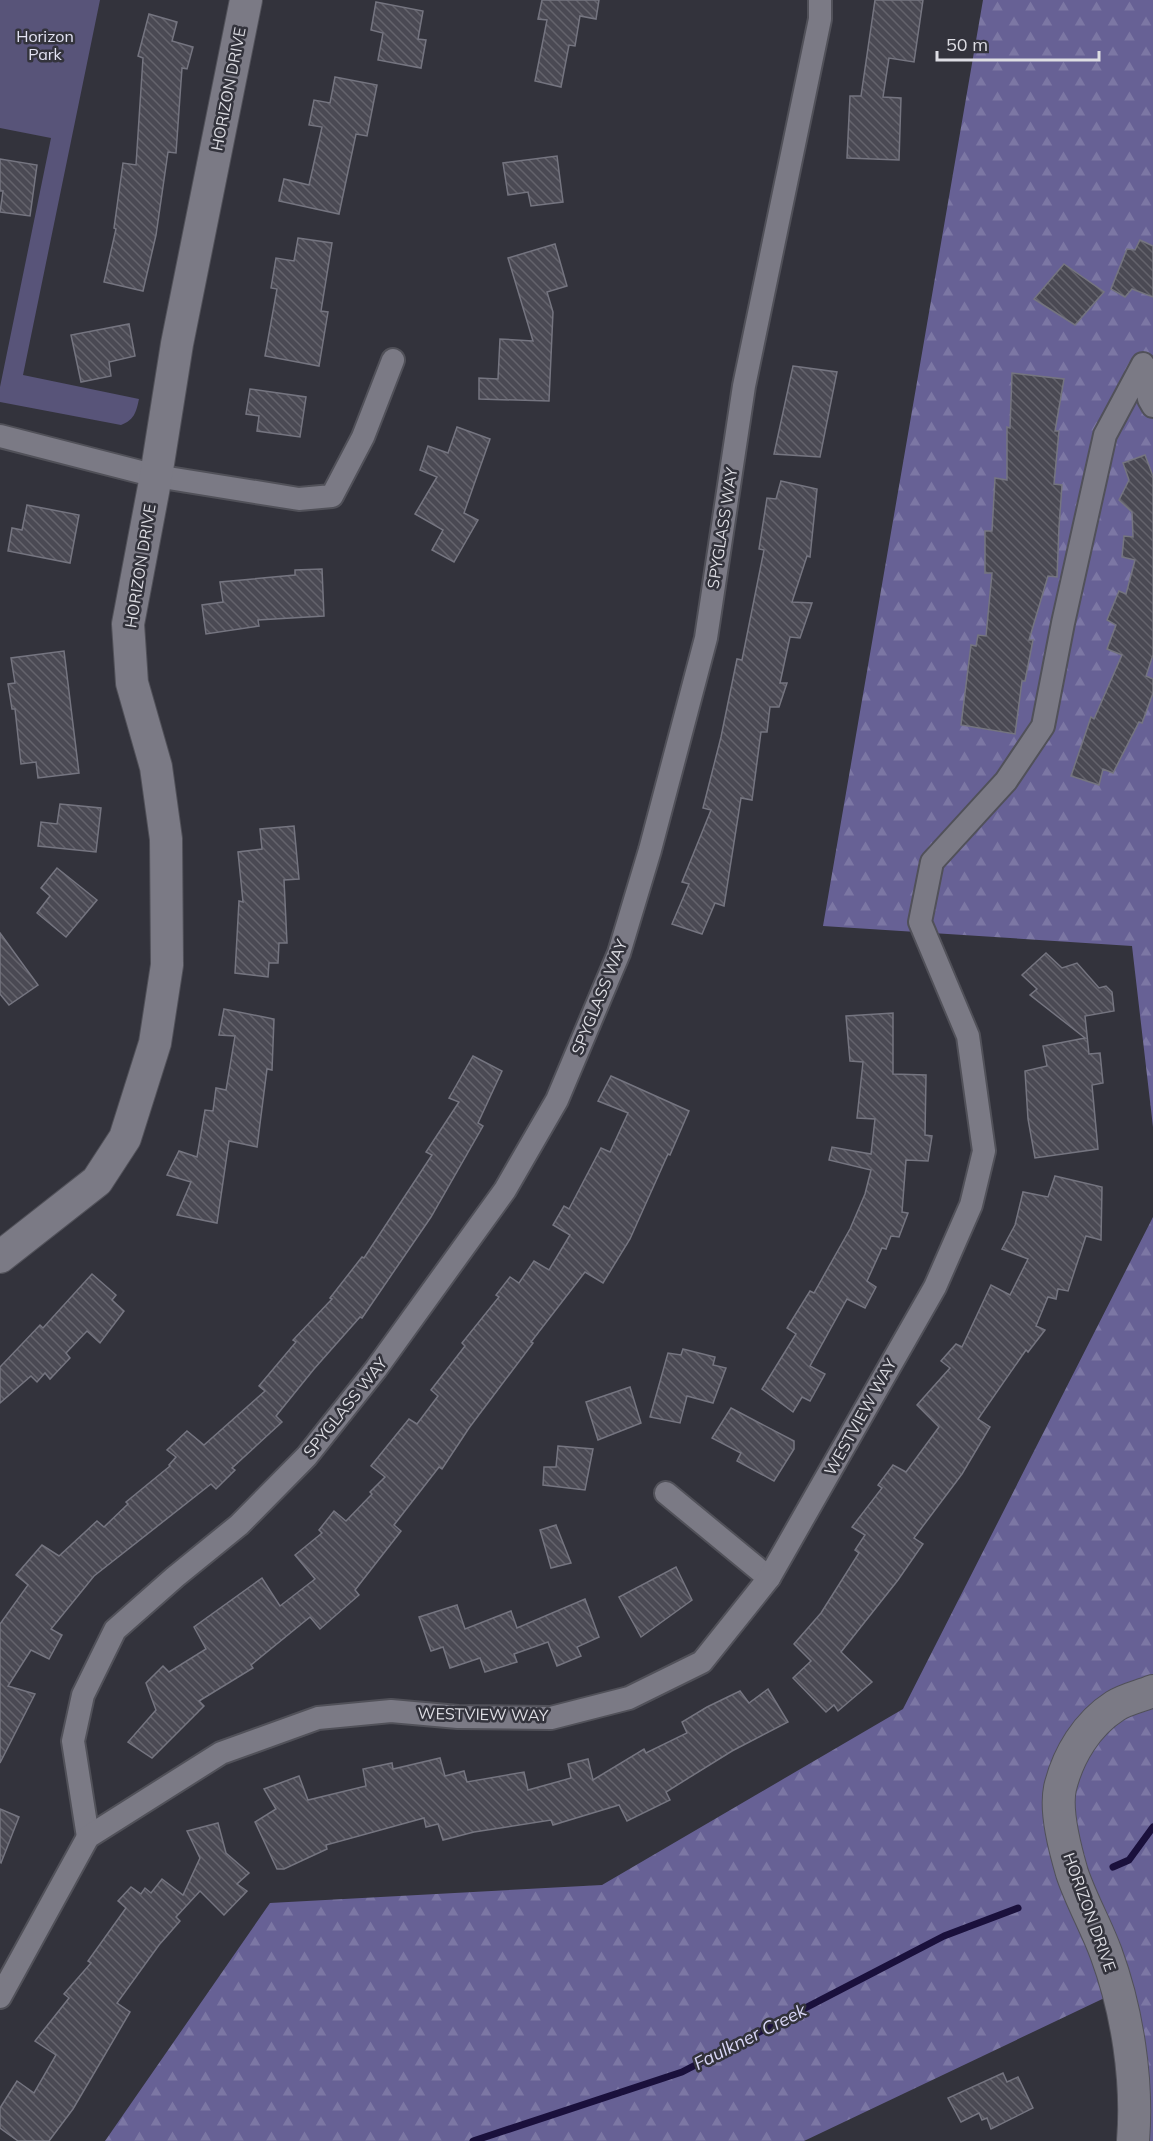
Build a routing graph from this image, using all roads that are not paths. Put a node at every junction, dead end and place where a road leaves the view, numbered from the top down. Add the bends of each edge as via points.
1 (246, 0) edge
2 (820, 0) edge
3 (393, 360) dead end
4 (1153, 406) edge
5 (0, 436) edge
6 (156, 476) junction
7 (0, 1257) edge
8 (666, 1493) dead end
9 (769, 1578) junction
10 (1153, 1691) edge
11 (88, 1837) junction
12 (0, 1997) edge
13 (1133, 2141) edge

1 - 6 street, HORIZON DRIVE via 177,344
2 - 11 street, SPYGLASS WAY via 820,19 744,386 705,638 619,953 557,1100 505,1190 376,1369 307,1456 239,1525 116,1630 82,1695 73,1741
3 - 6 street via 363,437 332,496 299,499
4 - 9 street, WESTVIEW WAY via 1143,364 1105,435 1043,726 1006,781 932,862 920,922 968,1036 984,1151 971,1205 934,1287
5 - 6 street
6 - 7 street, HORIZON DRIVE via 128,624 132,683 156,767 166,839 167,965 155,1043 125,1138 96,1181
8 - 9 street
9 - 11 street, WESTVIEW WAY via 702,1662 629,1698 551,1718 458,1717 392,1711 318,1719 221,1753
10 - 13 street, HORIZON DRIVE via 1117,1705 1099,1718 1082,1737 1060,1789 1060,1819 1072,1873 1106,1954 1131,2045
11 - 12 street, WESTVIEW WAY

